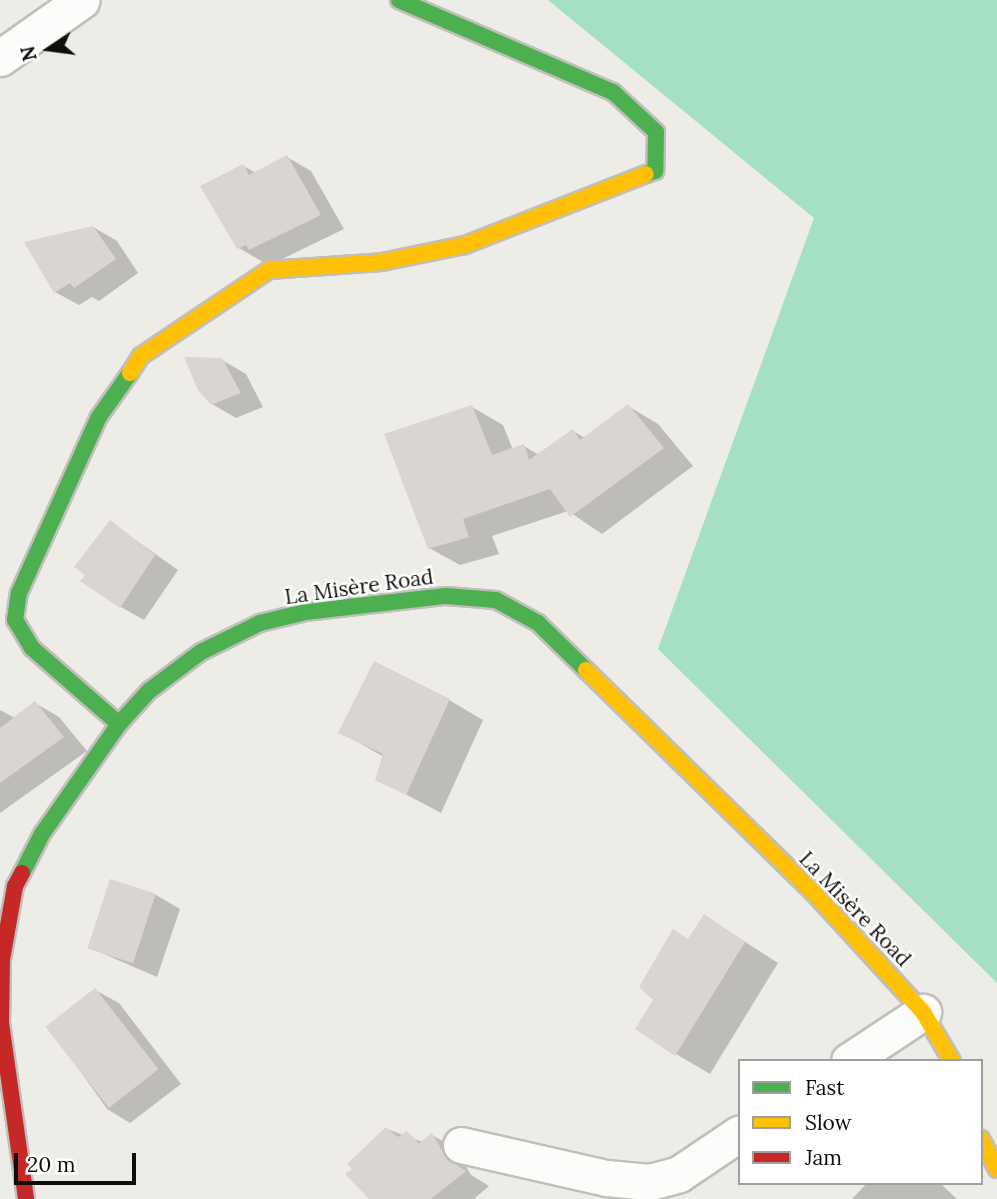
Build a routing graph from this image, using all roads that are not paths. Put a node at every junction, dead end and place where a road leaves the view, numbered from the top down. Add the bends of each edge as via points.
1 (82, 0) edge
2 (399, 0) edge
3 (0, 58) edge
4 (119, 724) junction
5 (923, 1012) junction
6 (852, 1059) edge
7 (952, 1059) edge
8 (7, 1122) edge
9 (738, 1134) edge
10 (983, 1143) edge
11 (461, 1145) dead end
12 (997, 1169) edge
13 (26, 1199) edge

1 - 3 street
2 - 4 main road via 612,92 656,132 655,172 465,245 382,262 269,270 141,356 99,417 19,593 15,620 32,648
4 - 5 main road, La Misère Road via 149,691 201,652 260,623 388,601 446,596 496,600 538,623 577,660 813,892
4 - 8 main road, La Misère Road via 42,834 15,886 2,960
5 - 6 street
5 - 7 main road, La Misère Road
8 - 13 main road, La Misère Road
9 - 11 street via 679,1174 650,1182 606,1178
10 - 12 main road

